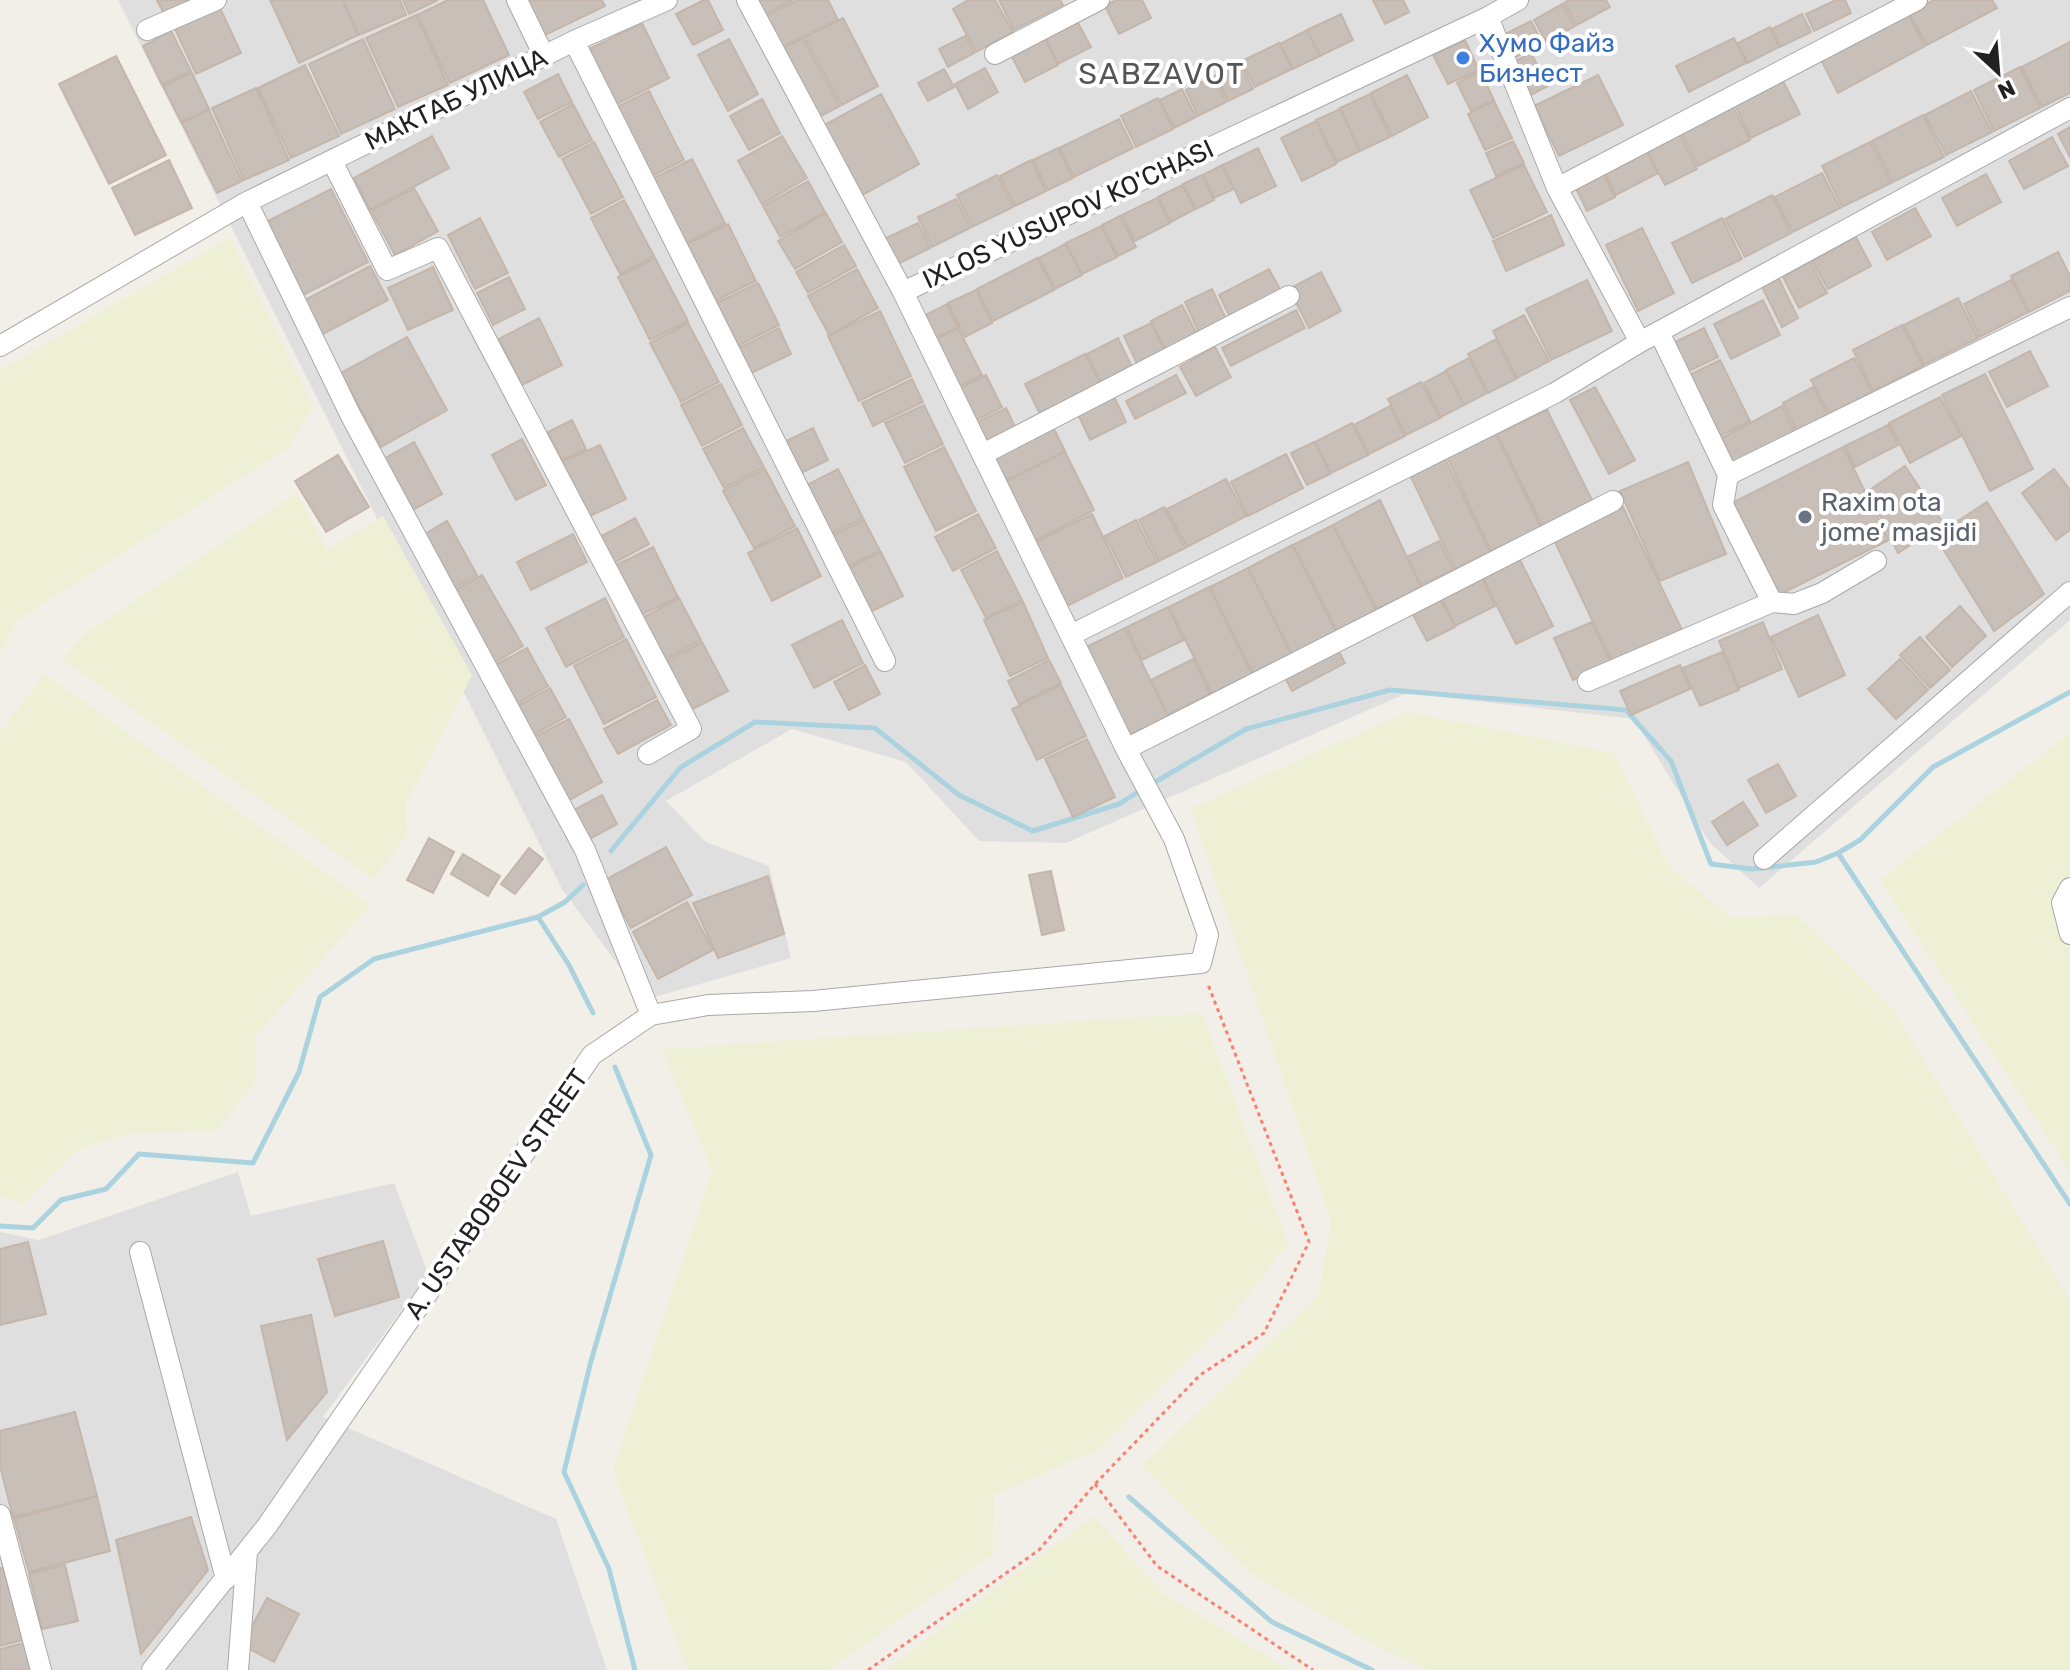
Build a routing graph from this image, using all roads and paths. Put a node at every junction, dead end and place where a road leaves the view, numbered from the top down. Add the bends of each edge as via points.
1 (216, 0) edge
2 (517, 0) edge
3 (667, 0) edge
4 (747, 0) edge
5 (1099, 0) edge
6 (1518, 0) edge
7 (1917, 0) edge
8 (1488, 17) junction
9 (147, 30) dead end
10 (574, 41) junction
11 (995, 54) dead end
12 (544, 56) junction
13 (2070, 108) edge
14 (332, 161) junction
15 (1557, 188) junction
16 (247, 202) junction
17 (903, 292) junction
18 (1289, 296) dead end
19 (2070, 307) edge
20 (1659, 332) junction
21 (1640, 342) junction
22 (0, 346) edge
23 (983, 454) junction
24 (1728, 475) junction
25 (1613, 501) dead end
26 (1876, 561) dead end
27 (2070, 592) edge
28 (1772, 602) junction
29 (1071, 635) junction
30 (885, 661) dead end
31 (1588, 681) dead end
32 (1126, 749) junction
33 (648, 754) dead end
34 (1764, 859) dead end
35 (2070, 888) edge
36 (2070, 934) edge
37 (1201, 963) junction
38 (651, 1015) junction
39 (140, 1252) dead end
40 (1095, 1484) junction
41 (0, 1515) edge
42 (247, 1552) junction
43 (226, 1579) junction
44 (41, 1670) edge
45 (152, 1670) edge
46 (238, 1670) edge
47 (868, 1670) edge
48 (1313, 1670) edge

1 - 9 street
2 - 12 street
3 - 10 street, МАКТАБ УЛИЦА
4 - 17 street
5 - 11 street
6 - 8 street, IXLOS YUSUPOV KO'CHASI
7 - 15 street
8 - 15 street
8 - 17 street, IXLOS YUSUPOV KO'CHASI
10 - 12 street, МАКТАБ УЛИЦА
10 - 30 street
12 - 14 street, МАКТАБ УЛИЦА
13 - 20 street
14 - 16 street, МАКТАБ УЛИЦА
14 - 33 street via 387,270 438,248 691,729
15 - 21 street
16 - 22 street, МАКТАБ УЛИЦА
16 - 38 street via 351,416 585,850
17 - 23 street, IXLOS YUSUPOV KO'CHASI
18 - 23 street
19 - 24 street
20 - 21 street
20 - 24 street
21 - 29 street via 1555,393
23 - 29 street, IXLOS YUSUPOV KO'CHASI
24 - 28 street via 1723,505
25 - 32 street
26 - 28 street via 1822,593 1794,604
27 - 34 street
28 - 31 street
29 - 32 street, IXLOS YUSUPOV KO'CHASI
32 - 37 street, IXLOS YUSUPOV KO'CHASI via 1174,839 1208,935
35 - 36 street via 2062,903
37 - 38 street, A. USTABOBOEV STREET via 813,1001 708,1005
37 - 40 path via 1309,1242 1264,1333 1200,1375
38 - 42 street, A. USTABOBOEV STREET via 592,1055
39 - 43 street
40 - 47 path via 1039,1550
40 - 48 path via 1157,1566
41 - 44 street
42 - 43 street, A. USTABOBOEV STREET
42 - 46 street
43 - 45 street, A. USTABOBOEV STREET

